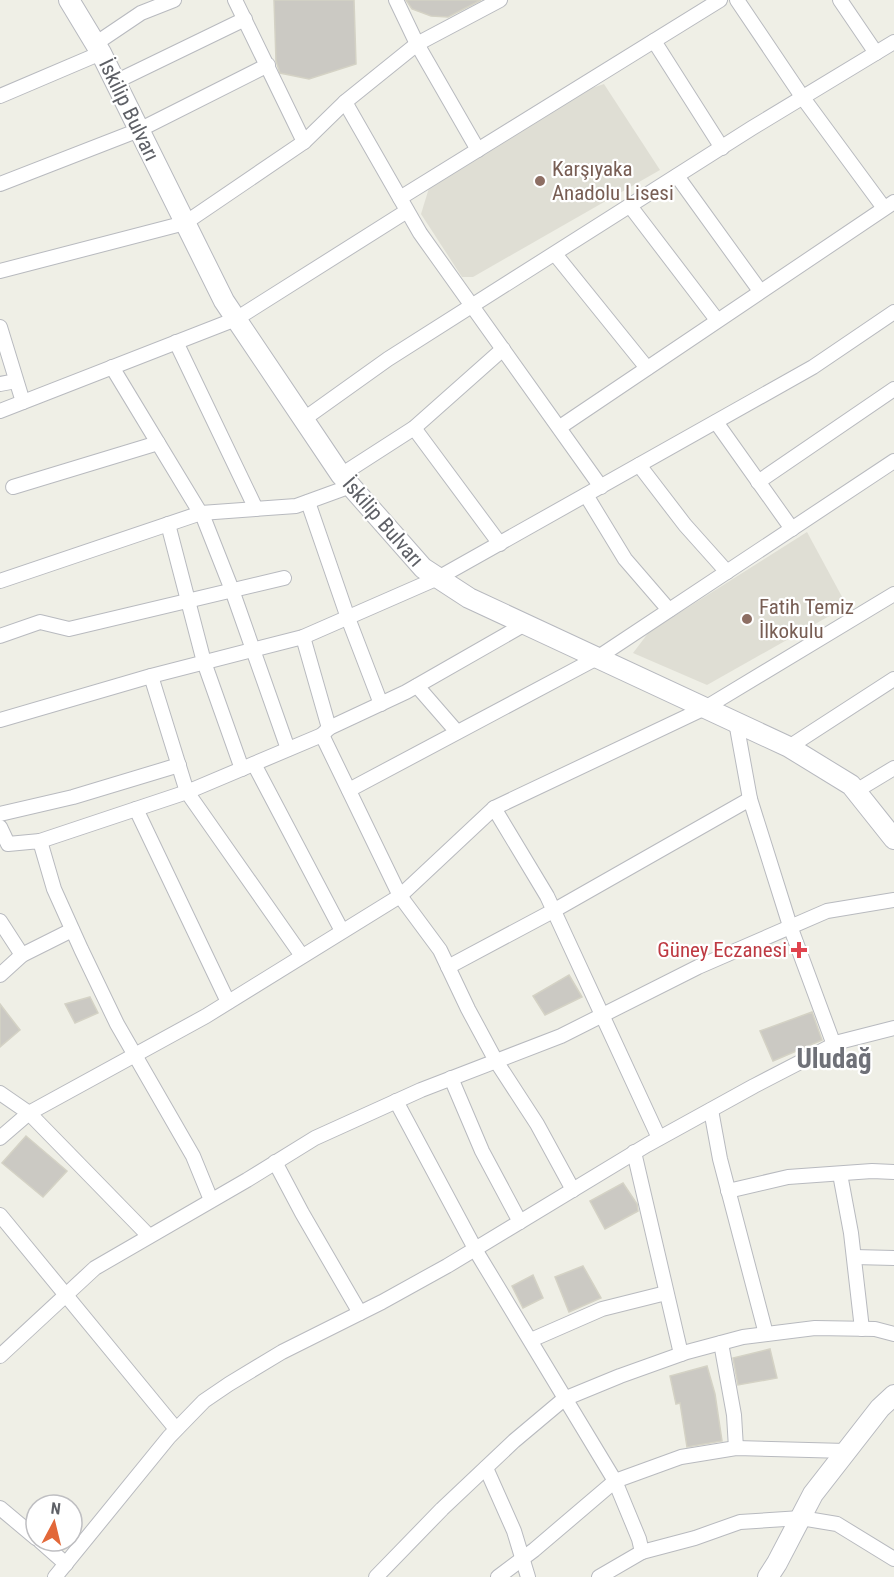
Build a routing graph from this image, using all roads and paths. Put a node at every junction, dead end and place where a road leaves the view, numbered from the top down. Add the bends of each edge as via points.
1 (69, 0) edge
2 (174, 0) edge
3 (235, 0) edge
4 (396, 0) edge
5 (500, 0) edge
6 (720, 0) edge
7 (737, 0) edge
8 (840, 0) edge
9 (138, 6) edge
10 (245, 19) junction
11 (654, 41) junction
12 (894, 42) edge
13 (417, 44) junction
14 (98, 49) junction
15 (876, 53) junction
16 (268, 65) junction
17 (115, 82) junction
18 (0, 96) edge
19 (803, 98) junction
20 (345, 102) junction
21 (139, 130) junction
22 (304, 142) junction
23 (722, 148) junction
24 (478, 150) junction
25 (677, 176) junction
26 (0, 184) edge
27 (400, 198) junction
28 (889, 205) edge
29 (630, 206) junction
30 (407, 211) junction
31 (185, 223) junction
32 (555, 254) junction
33 (0, 271) edge
34 (760, 291) junction
35 (472, 306) junction
36 (894, 312) edge
37 (236, 319) junction
38 (717, 320) junction
39 (0, 327) edge
40 (176, 342) junction
41 (503, 349) junction
42 (111, 368) junction
43 (647, 368) junction
44 (16, 381) junction
45 (0, 384) edge
46 (894, 389) edge
47 (23, 402) junction
48 (0, 411) edge
49 (304, 419) junction
50 (716, 422) junction
51 (560, 427) junction
52 (414, 428) junction
53 (158, 443) junction
54 (639, 465) junction
55 (893, 465) edge
56 (346, 480) junction
57 (758, 482) junction
58 (13, 487) dead end
59 (601, 487) junction
60 (586, 495) junction
61 (308, 502) junction
62 (256, 509) junction
63 (201, 513) junction
64 (168, 524) junction
65 (792, 529) junction
66 (500, 544) junction
67 (727, 572) junction
68 (284, 578) dead end
69 (438, 578) junction
70 (0, 580) edge
71 (232, 590) junction
72 (894, 594) edge
73 (189, 600) junction
74 (669, 610) junction
75 (348, 618) junction
76 (525, 624) junction
77 (0, 636) edge
78 (303, 637) junction
79 (252, 650) junction
80 (597, 658) junction
81 (204, 662) junction
82 (151, 676) junction
83 (894, 679) edge
84 (417, 686) junction
85 (381, 704) junction
86 (705, 708) junction
87 (0, 720) edge
88 (736, 722) junction
89 (326, 732) junction
90 (457, 732) junction
91 (789, 747) junction
92 (288, 749) junction
93 (179, 765) junction
94 (248, 766) junction
95 (894, 768) edge
96 (349, 790) junction
97 (856, 791) junction
98 (187, 792) junction
99 (750, 799) junction
100 (494, 808) junction
101 (136, 809) junction
102 (0, 814) edge
103 (0, 827) edge
104 (894, 839) edge
105 (40, 841) junction
106 (4, 847) edge
107 (400, 896) junction
108 (894, 900) edge
109 (554, 911) junction
110 (0, 921) edge
111 (790, 926) junction
112 (72, 930) junction
113 (342, 931) junction
114 (22, 955) junction
115 (302, 956) junction
116 (448, 967) junction
117 (0, 975) edge
118 (228, 1002) junction
119 (603, 1015) junction
120 (894, 1028) edge
121 (834, 1045) junction
122 (135, 1054) junction
123 (496, 1061) junction
124 (451, 1078) junction
125 (0, 1094) edge
126 (396, 1101) junction
127 (711, 1110) junction
128 (29, 1113) junction
129 (0, 1138) edge
130 (659, 1138) junction
131 (634, 1152) junction
132 (275, 1162) junction
133 (894, 1172) edge
134 (840, 1174) junction
135 (573, 1190) junction
136 (728, 1191) junction
137 (210, 1200) junction
138 (0, 1215) edge
139 (520, 1222) junction
140 (149, 1236) junction
141 (475, 1249) junction
142 (854, 1257) junction
143 (894, 1258) edge
144 (666, 1293) junction
145 (65, 1294) junction
146 (360, 1313) junction
147 (862, 1329) junction
148 (766, 1334) junction
149 (894, 1334) edge
150 (531, 1340) junction
151 (721, 1343) junction
152 (681, 1354) junction
153 (0, 1356) edge
154 (894, 1395) edge
155 (564, 1399) junction
156 (176, 1429) junction
157 (736, 1448) junction
158 (846, 1451) junction
159 (486, 1468) junction
160 (615, 1481) junction
161 (0, 1508) edge
162 (801, 1518) junction
163 (24, 1528) edge
164 (642, 1552) junction
165 (54, 1553) edge
166 (523, 1558) junction
167 (894, 1559) edge
168 (66, 1564) junction
169 (55, 1577) edge
170 (376, 1577) edge
171 (498, 1577) edge
172 (528, 1577) edge
173 (599, 1577) edge
174 (768, 1577) edge

1 - 14 main road, İskilip Bulvarı
2 - 9 street
3 - 10 street
4 - 13 street
5 - 13 street
6 - 11 street
7 - 19 street
8 - 15 street
9 - 14 street
10 - 16 street
10 - 17 street
11 - 23 street
11 - 24 street
12 - 15 street
13 - 20 street
13 - 24 street
14 - 17 main road, İskilip Bulvarı
14 - 18 street
15 - 19 street
16 - 21 street
16 - 22 street
17 - 21 main road, İskilip Bulvarı
19 - 23 street
19 - 28 street
20 - 22 street
20 - 27 street
21 - 26 street
21 - 31 main road, İskilip Bulvarı
22 - 31 street
23 - 25 street
24 - 27 street
25 - 29 street
25 - 34 street
27 - 30 street
28 - 34 street
29 - 32 street
29 - 38 street
30 - 35 street
30 - 37 street
31 - 33 street
31 - 37 main road, İskilip Bulvarı
32 - 35 street
32 - 43 street
34 - 38 street
35 - 41 street
35 - 49 street
36 - 50 street via 813,367
37 - 40 street
37 - 49 main road, İskilip Bulvarı
38 - 43 street
39 - 44 street
40 - 42 street
40 - 62 street
41 - 51 street
41 - 52 street
42 - 47 street
42 - 53 street
43 - 51 street
44 - 45 street
44 - 47 street
46 - 57 street
47 - 48 street
49 - 56 main road, İskilip Bulvarı
50 - 54 street
50 - 57 street
51 - 59 street
52 - 56 street
52 - 66 street
53 - 58 street
53 - 63 street
54 - 59 street
54 - 67 street
55 - 65 street
56 - 61 street
56 - 69 main road, İskilip Bulvarı via 423,568
57 - 65 street
59 - 60 street
60 - 66 street
60 - 74 street via 625,559
61 - 62 street
61 - 75 street
62 - 63 street
63 - 64 street
63 - 71 street
64 - 70 street
64 - 73 street
65 - 67 street
66 - 69 street
67 - 74 street
68 - 71 street
69 - 75 street
69 - 76 main road, İskilip Bulvarı via 469,598
71 - 73 street
71 - 79 street
72 - 86 street
73 - 77 street via 69,629 40,622
73 - 81 street
74 - 80 street
75 - 78 street
75 - 85 street
76 - 80 main road, İskilip Bulvarı
76 - 84 street
78 - 79 street
78 - 89 street
79 - 81 street
79 - 92 street
80 - 86 main road, İskilip Bulvarı
80 - 90 street
81 - 82 street
81 - 94 street
82 - 87 street
82 - 93 street
83 - 91 street
84 - 85 street
84 - 90 street
85 - 89 street
86 - 88 main road, İskilip Bulvarı
86 - 100 street
88 - 91 main road, İskilip Bulvarı
88 - 99 street
89 - 92 street
89 - 96 street
90 - 96 street
91 - 97 main road, İskilip Bulvarı
92 - 94 street
93 - 98 street
93 - 102 street
94 - 98 street
94 - 113 street
95 - 97 street
96 - 107 street
97 - 104 main road, İskilip Bulvarı
98 - 101 street
98 - 115 street
99 - 109 street
99 - 111 street
100 - 107 street
100 - 109 street
101 - 105 street
101 - 118 street
103 - 106 street
105 - 106 street
105 - 112 street via 54,889
107 - 113 street
107 - 116 street
108 - 111 street via 827,911
109 - 116 street
109 - 119 street
110 - 114 street
111 - 119 street
111 - 121 street
112 - 114 street
112 - 122 street
113 - 115 street
114 - 117 street
115 - 118 street
116 - 123 street
118 - 122 street
119 - 123 street
119 - 130 street
120 - 121 street
121 - 127 street
122 - 128 street
122 - 137 street via 193,1156
123 - 124 street
123 - 135 street
124 - 126 street
124 - 139 street via 482,1151
125 - 128 street
126 - 132 street via 315,1138
126 - 141 street
127 - 130 street
127 - 136 street
128 - 129 street
128 - 140 street
130 - 131 street
131 - 135 street
131 - 144 street
132 - 137 street
132 - 146 street
133 - 134 street
134 - 136 street via 788,1177
134 - 142 street
135 - 139 street
136 - 148 street
137 - 140 street
138 - 145 street
139 - 141 street
140 - 145 street via 95,1268
141 - 146 street
141 - 150 street
142 - 143 street
142 - 147 street
144 - 150 street via 602,1309
144 - 152 street
145 - 153 street
145 - 156 street
146 - 156 street via 282,1352 230,1384 204,1401
147 - 148 street via 815,1328
147 - 149 street
148 - 151 street
150 - 155 street
151 - 152 street
151 - 157 street
152 - 155 street
154 - 158 main road
155 - 159 street
155 - 160 street
156 - 168 street
157 - 158 street
157 - 160 street via 681,1457
158 - 162 main road via 813,1494
159 - 166 street
159 - 170 street
160 - 164 street
160 - 166 street
161 - 163 street
162 - 164 street via 740,1522
162 - 167 street via 837,1524
162 - 174 main road
164 - 173 street
165 - 168 street
166 - 171 street
166 - 172 street
168 - 169 street

